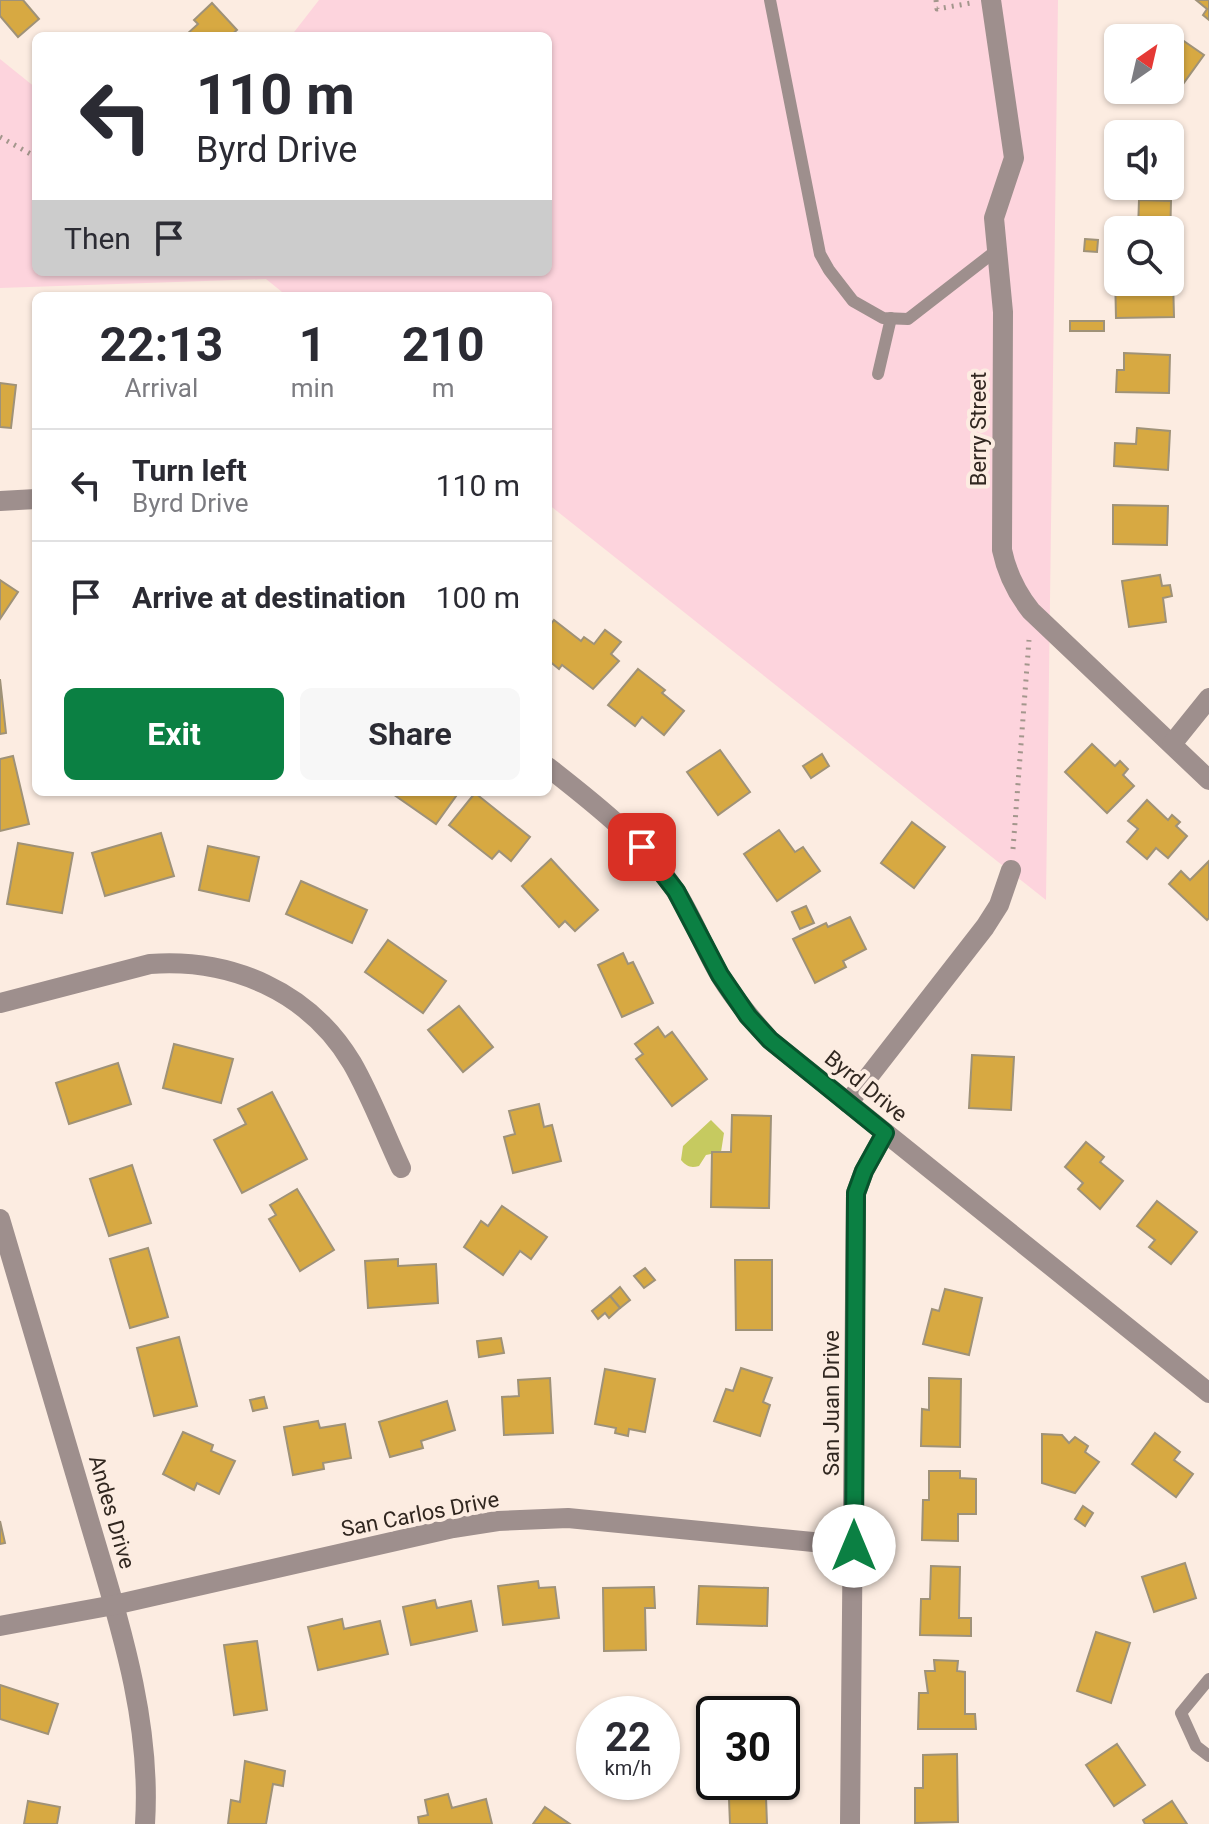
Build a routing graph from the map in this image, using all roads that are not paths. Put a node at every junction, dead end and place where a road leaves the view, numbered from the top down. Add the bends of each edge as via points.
1 (770, 0) edge
2 (983, 1) edge
3 (997, 250) junction
4 (891, 318) junction
5 (878, 374) dead end
6 (32, 499) edge
7 (0, 501) edge
8 (1209, 698) edge
9 (1172, 744) junction
10 (552, 770) edge
11 (1209, 780) edge
12 (1011, 870) road end
13 (0, 1003) edge
14 (848, 1103) junction
15 (885, 1133) junction
16 (401, 1168) dead end
17 (0, 1219) edge
18 (1209, 1393) edge
19 (854, 1546) junction
20 (114, 1605) junction
21 (0, 1626) edge
22 (1209, 1679) edge
23 (1209, 1756) edge
24 (145, 1824) edge
25 (850, 1824) edge

1 - 4 lane via 820,254 853,301
2 - 3 street, Berry Street via 1014,158 994,218
3 - 4 lane via 908,319
3 - 9 street, Berry Street via 1003,312 1002,550 1007,571 1031,611
4 - 5 lane
6 - 7 street
8 - 9 street
9 - 11 street, Berry Street
10 - 14 street, Byrd Drive via 609,815 654,861 748,1016
12 - 14 street via 985,927
13 - 16 street via 150,964 218,967 265,983 327,1029 352,1064
14 - 15 street, Byrd Drive
15 - 18 street, Byrd Drive
15 - 19 street, San Juan Drive via 856,1193
17 - 20 street, Andes Drive
19 - 20 street, San Carlos Drive via 568,1518 498,1521
19 - 25 street, San Juan Drive
20 - 21 street, San Carlos Drive
20 - 24 street, Andes Drive via 145,1740
22 - 23 lane via 1181,1713 1196,1746

